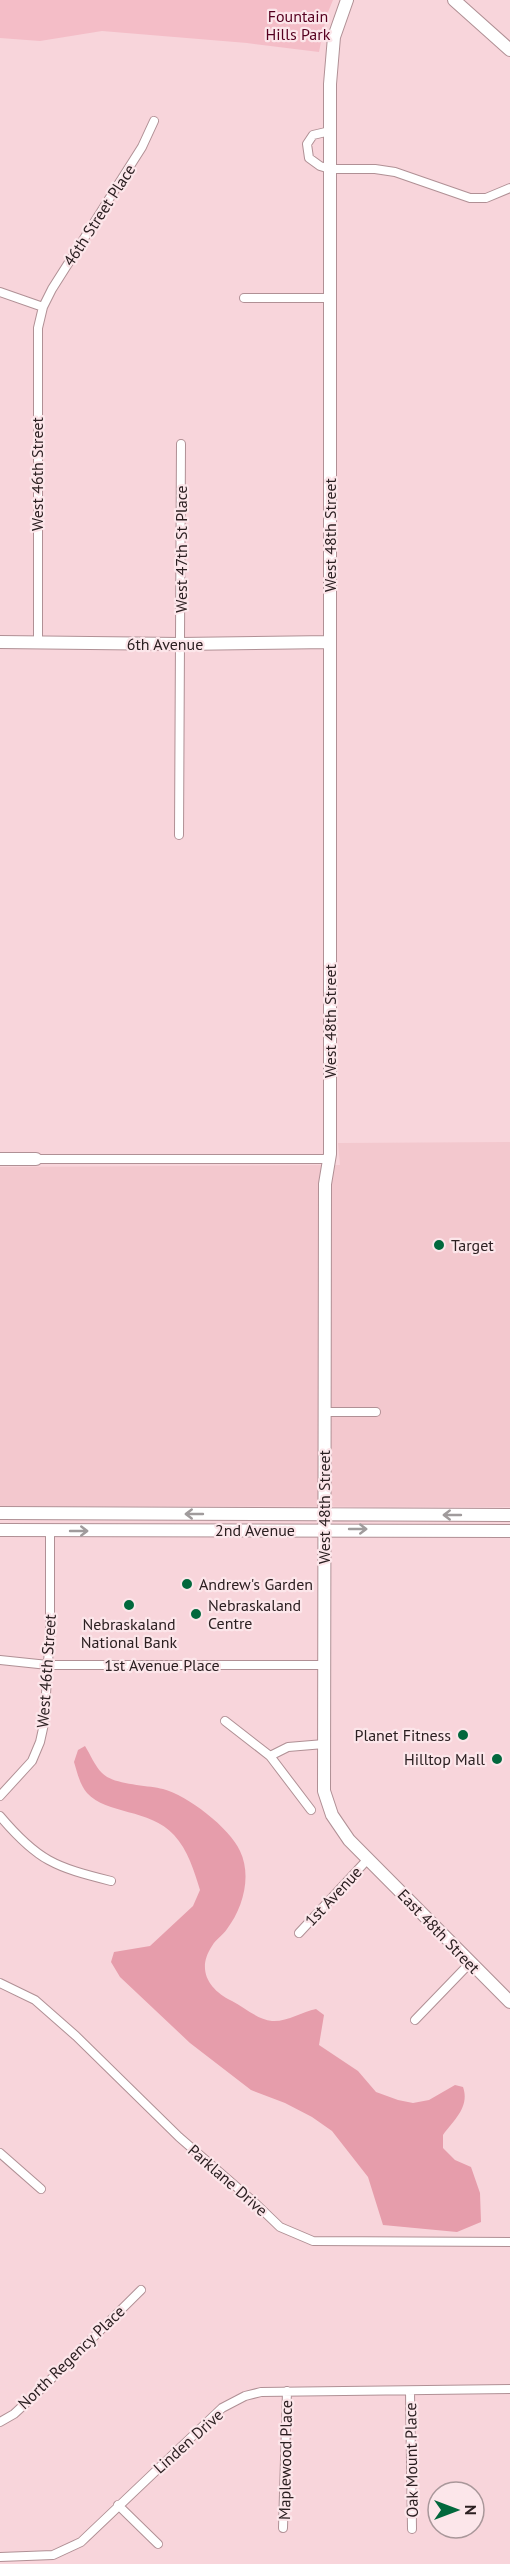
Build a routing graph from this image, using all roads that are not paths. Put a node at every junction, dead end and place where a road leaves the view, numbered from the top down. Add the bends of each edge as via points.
1 (347, 0) edge
2 (454, 0) edge
3 (510, 50) edge
4 (154, 121) dead end
5 (330, 131) junction
6 (330, 169) junction
7 (510, 188) edge
8 (0, 292) edge
9 (244, 298) dead end
10 (331, 298) junction
11 (43, 307) junction
12 (181, 444) dead end
13 (0, 642) edge
14 (38, 642) junction
15 (330, 642) junction
16 (180, 644) junction
17 (179, 835) dead end
18 (0, 1159) edge
19 (36, 1159) joint
20 (330, 1159) junction
21 (325, 1412) junction
22 (376, 1412) dead end
23 (0, 1513) edge
24 (324, 1514) junction
25 (510, 1515) edge
26 (324, 1529) junction
27 (0, 1530) edge
28 (510, 1531) edge
29 (50, 1532) junction
30 (0, 1660) edge
31 (48, 1665) junction
32 (324, 1665) junction
33 (225, 1721) dead end
34 (324, 1744) junction
35 (270, 1756) junction
36 (0, 1796) edge
37 (311, 1810) dead end
38 (0, 1816) edge
39 (367, 1860) junction
40 (111, 1881) dead end
41 (299, 1933) dead end
42 (470, 1963) junction
43 (0, 1983) edge
44 (510, 2002) edge
45 (415, 2020) dead end
46 (0, 2153) edge
47 (41, 2188) dead end
48 (510, 2242) edge
49 (141, 2290) dead end
50 (510, 2389) edge
51 (287, 2391) junction
52 (410, 2391) junction
53 (0, 2422) edge
54 (117, 2505) junction
55 (283, 2528) dead end
56 (412, 2529) dead end
57 (158, 2544) dead end
58 (0, 2557) edge

1 - 5 street, West 48th Street via 330,62
2 - 3 street
4 - 11 street, 46th Street Place via 142,147
5 - 6 street, West 48th Street
5 - 6 street via 313,135 307,151 313,162
6 - 7 street via 386,170 470,198 486,198
6 - 10 street, West 48th Street
8 - 11 street
9 - 10 street
10 - 15 street, West 48th Street
11 - 14 street, West 46th Street via 37,347
12 - 16 street, West 47th St Place
13 - 14 street, 6th Avenue
14 - 16 street, 6th Avenue
15 - 16 street, 6th Avenue
15 - 20 street, West 48th Street
16 - 17 street, West 47th St Place
18 - 19 street
19 - 20 street
20 - 21 street, West 48th Street via 325,1184
21 - 22 street
21 - 24 street, West 48th Street
24 -> 23 street, 2nd Avenue
25 -> 24 street, 2nd Avenue
24 - 26 street, West 48th Street
26 -> 28 street, 2nd Avenue
29 -> 26 street, 2nd Avenue
26 - 32 street, West 48th Street
27 - 29 street, 2nd Avenue
29 - 31 street, West 46th Street
30 - 31 street, 1st Avenue Place
31 - 32 street, 1st Avenue Place
31 - 36 street, West 46th Street via 40,1742 32,1761
32 - 34 street, West 48th Street
33 - 35 street
34 - 35 street via 288,1747
34 - 39 street, West 48th Street via 324,1791 332,1815
35 - 37 street
38 - 40 street via 40,1857 68,1870
39 - 41 street, 1st Avenue
39 - 42 street, East 48th Street
42 - 44 street, East 48th Street
42 - 45 street
43 - 48 street, Parklane Drive via 35,2000 280,2227 313,2241
46 - 47 street
49 - 53 street, North Regency Place via 41,2389
50 - 52 street, Linden Drive
51 - 52 street, Linden Drive
51 - 54 street, Linden Drive via 245,2396 222,2408
51 - 55 street, Maplewood Place
52 - 56 street, Oak Mount Place
54 - 57 street
54 - 58 street, Linden Drive via 81,2542 68,2549 53,2554

